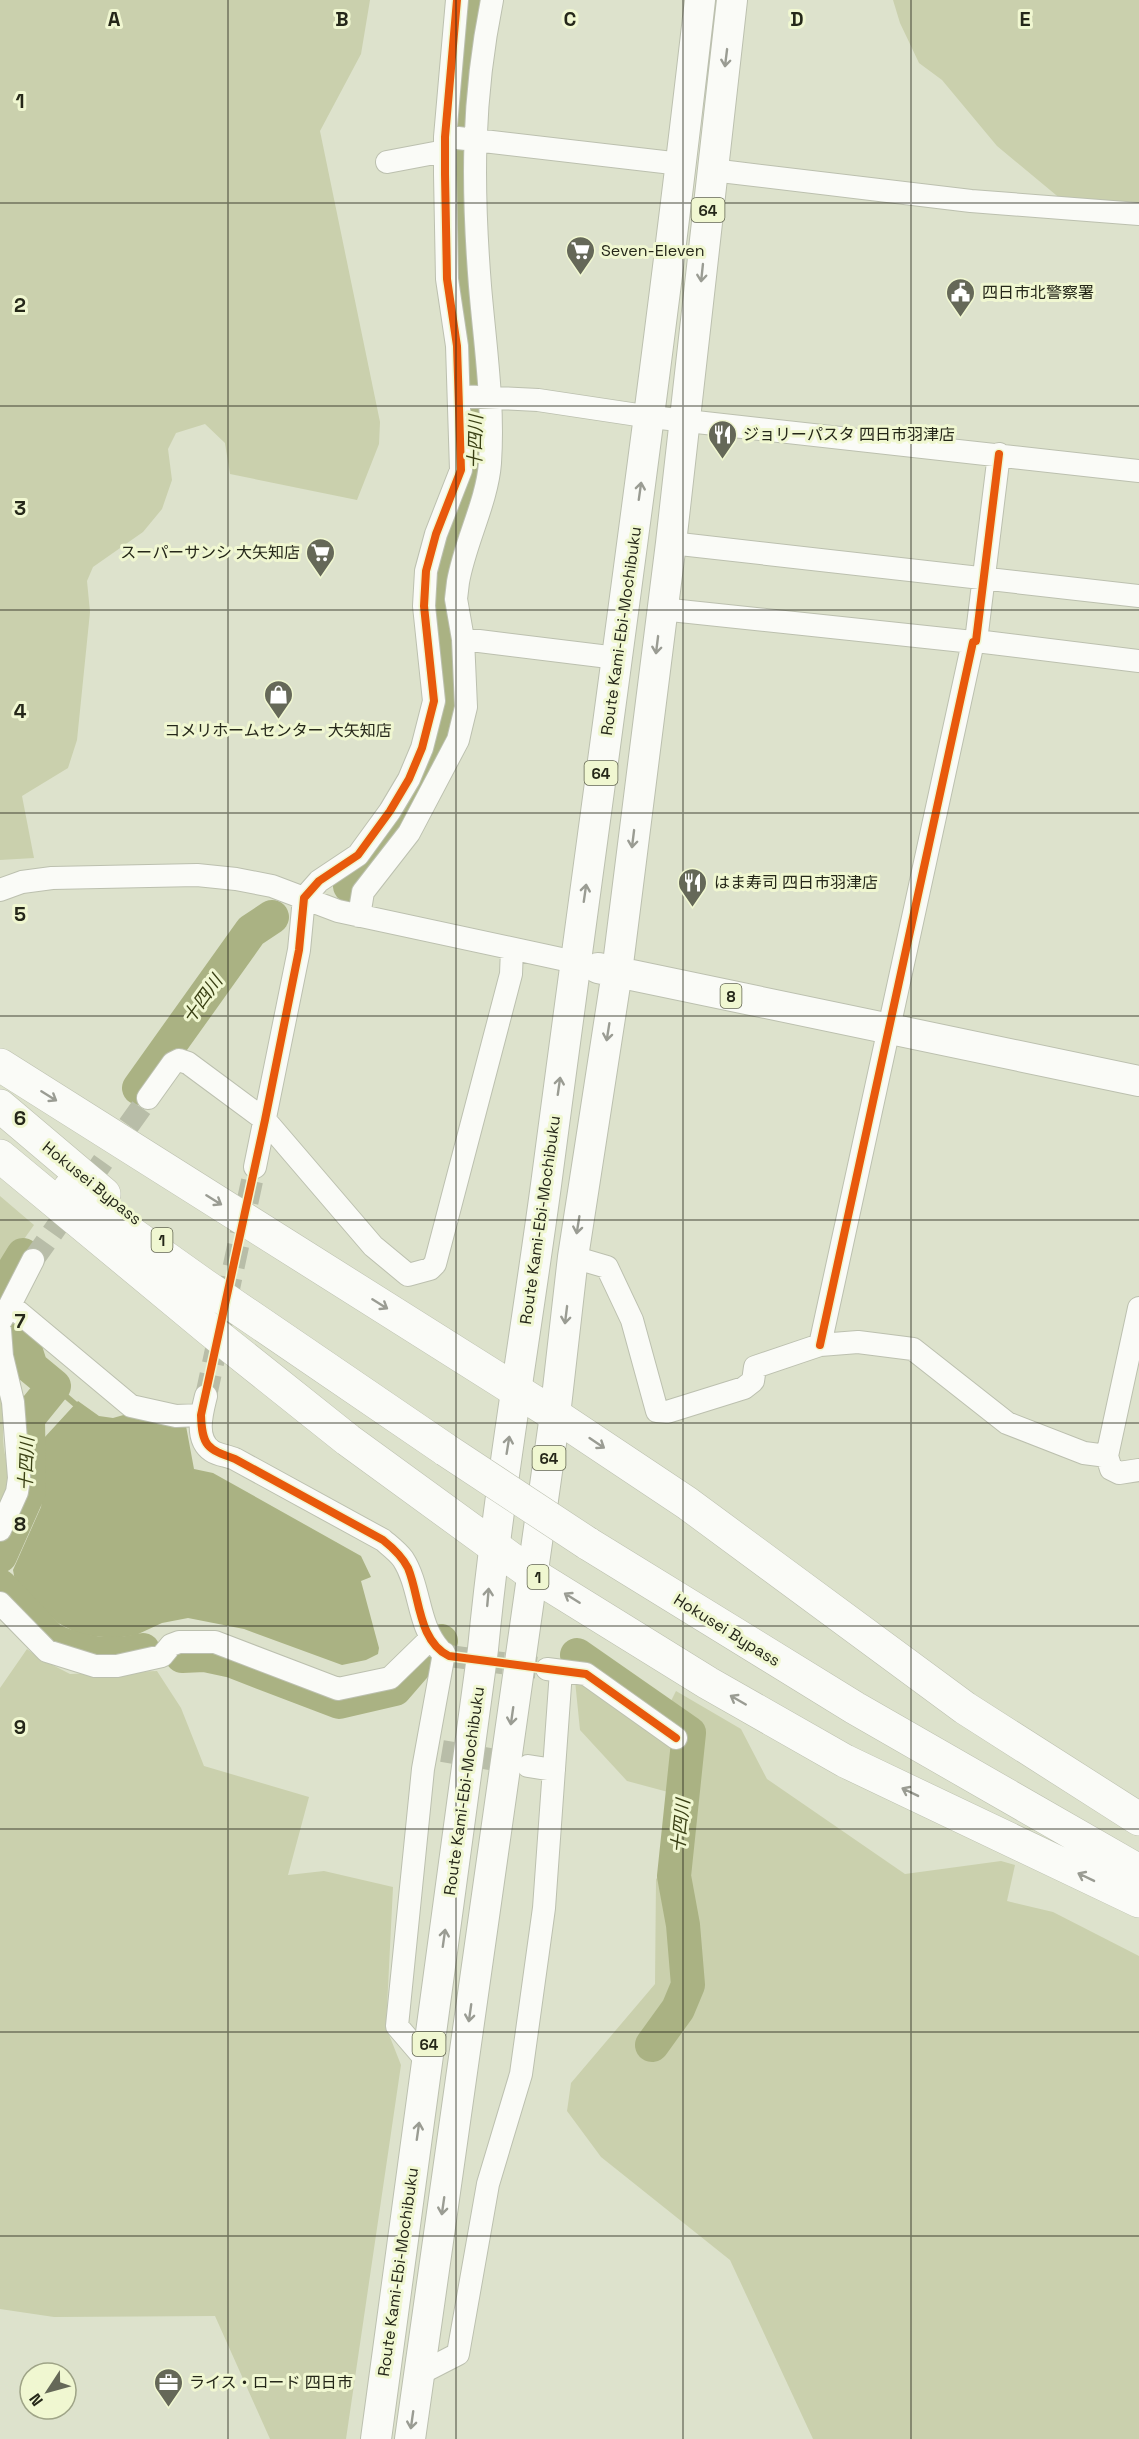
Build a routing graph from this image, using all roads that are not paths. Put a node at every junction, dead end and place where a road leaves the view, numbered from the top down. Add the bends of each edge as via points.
1 (457, 0) edge
2 (492, 0) edge
3 (700, 0) edge
4 (732, 0) edge
5 (457, 140) junction
6 (387, 162) dead end
7 (681, 164) junction
8 (712, 170) junction
9 (1139, 214) edge
10 (460, 396) junction
11 (489, 398) junction
12 (651, 417) junction
13 (687, 421) junction
14 (999, 454) junction
15 (1139, 471) edge
16 (671, 543) junction
17 (983, 579) junction
18 (1139, 596) edge
19 (661, 609) junction
20 (463, 639) junction
21 (974, 641) junction
22 (617, 658) junction
23 (1139, 661) edge
24 (435, 753) junction
25 (0, 890) edge
26 (304, 898) junction
27 (359, 916) junction
28 (512, 949) junction
29 (575, 962) junction
30 (617, 972) junction
31 (888, 1029) junction
32 (0, 1065) edge
33 (1139, 1081) edge
34 (147, 1098) tunnel mouth
35 (0, 1106) edge
36 (265, 1120) junction
37 (0, 1138) edge
38 (0, 1156) edge
39 (255, 1167) tunnel mouth
40 (573, 1257) junction
41 (33, 1260) tunnel mouth
42 (1139, 1308) edge
43 (5, 1313) edge
44 (0, 1330) edge
45 (820, 1345) junction
46 (327, 1370) junction
47 (517, 1390) junction
48 (555, 1415) junction
49 (1107, 1456) junction
50 (1139, 1470) edge
51 (0, 1530) edge
52 (493, 1545) junction
53 (532, 1574) junction
54 (0, 1603) edge
55 (439, 1648) junction
56 (676, 1738) dead end
57 (528, 1766) tunnel mouth
58 (554, 1770) junction
59 (1139, 1819) edge
60 (1139, 1871) edge
61 (1139, 1901) edge
62 (427, 2061) junction
63 (419, 2373) junction
64 (376, 2439) edge
65 (410, 2439) edge

1 - 5 street
2 - 5 street
3 - 7 main road, Route Kami-Ebi-Mochibuku / 64
4 -> 8 main road, 64
5 - 6 street
5 - 7 street
5 - 10 street via 447,279
5 - 11 street via 477,249
7 - 12 main road, Route Kami-Ebi-Mochibuku / 64
8 - 9 street via 971,201
8 -> 13 main road, 64
10 - 11 street
10 - 24 street via 461,470 442,558 424,591
11 - 12 street via 538,400
11 - 20 street via 489,475 456,599
12 - 13 street
22 -> 12 main road, Route Kami-Ebi-Mochibuku / 64
13 - 14 street
13 - 16 main road, 64
14 - 15 street
14 - 17 street
16 - 17 street
16 - 19 main road, 64
17 - 18 street
17 - 21 street
19 - 21 street
19 -> 30 main road, 64
20 - 22 street
20 - 24 street via 466,707 458,740
21 - 23 street
21 - 31 street
29 -> 22 main road, Route Kami-Ebi-Mochibuku / 64
24 - 26 street via 404,787 358,855 319,881
24 - 27 street via 409,833 363,892
25 - 26 street via 52,878 197,875 272,886
26 - 27 street
26 - 36 street via 299,950
27 - 28 street
28 - 29 street
28 - 36 street via 511,974 435,1264 430,1269 408,1275 373,1246
29 - 30 main road, 8
47 -> 29 main road, Route Kami-Ebi-Mochibuku / 64
30 - 31 main road, 8
30 -> 40 main road, 64
31 - 33 main road, 8
31 - 45 street
32 -> 47 highway
34 - 36 street via 179,1060
35 - 46 highway, Hokusei Bypass / 1
36 - 39 street
37 - 46 highway, Hokusei Bypass / 1
38 - 52 highway, 1 via 348,1440
40 - 45 street via 607,1267 632,1320 657,1411 667,1412 744,1388 753,1381 755,1367
40 -> 48 main road, 64
41 - 43 street
42 - 49 street
43 - 55 street via 131,1406 176,1416 204,1405 202,1437 211,1450 235,1459 383,1540 409,1570
44 - 51 street via 19,1478
45 - 49 street via 858,1342 913,1349 1007,1423 1084,1453
46 - 60 highway, Hokusei Bypass / 1, bridge via 587,1543 855,1708
47 - 48 highway
52 -> 47 main road, Route Kami-Ebi-Mochibuku / 64
48 - 53 main road, 64
48 -> 59 highway via 687,1503 965,1708
49 - 50 street via 1111,1469 1119,1473
52 - 53 highway, 1
62 -> 52 main road, Route Kami-Ebi-Mochibuku / 64 via 483,1649
61 -> 53 highway, 1 via 845,1761 708,1683
53 -> 63 main road, 64
54 - 55 street via 48,1651 95,1666 117,1666 162,1656 171,1645 196,1640 215,1642 338,1689 390,1678
55 - 62 street via 434,1750 397,2026
56 - 58 street via 586,1674 554,1670
57 - 58 street
58 - 63 street via 544,1908 521,2074 488,2184 458,2354
64 -> 62 main road, Route Kami-Ebi-Mochibuku / 64
63 -> 65 main road, 64

